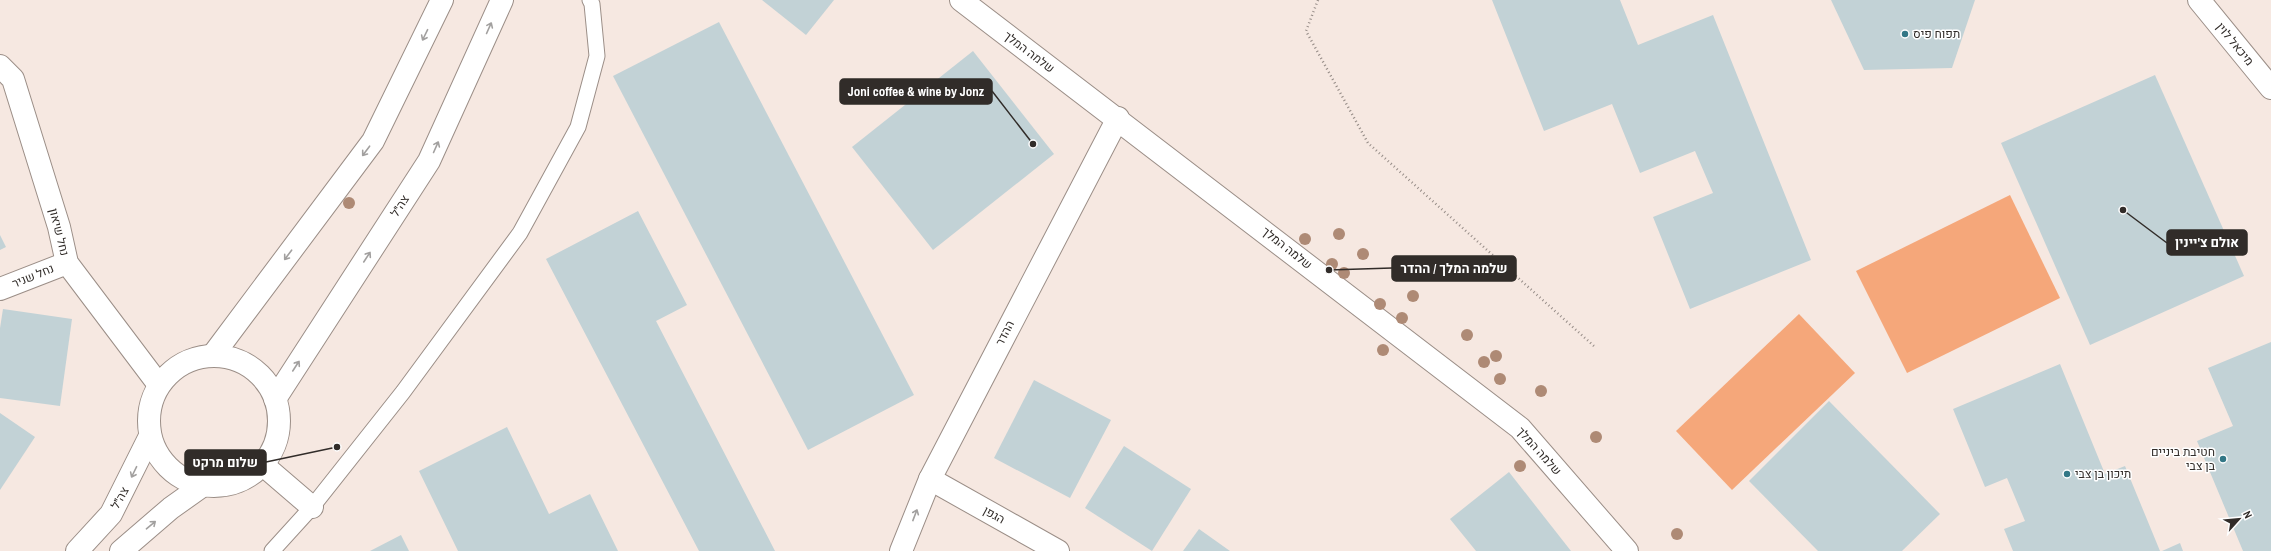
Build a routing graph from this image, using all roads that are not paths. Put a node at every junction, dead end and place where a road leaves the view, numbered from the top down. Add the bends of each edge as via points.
1 (442, 0) edge
2 (502, 0) edge
3 (590, 0) edge
4 (961, 0) edge
5 (2199, 0) edge
6 (7, 72) edge
7 (2271, 88) edge
8 (1118, 118) junction
9 (67, 263) junction
10 (0, 289) edge
11 (212, 355) junction
12 (159, 385) junction
13 (275, 398) junction
14 (150, 436) junction
15 (263, 465) junction
16 (930, 479) junction
17 (202, 486) junction
18 (312, 507) junction
19 (77, 551) edge
20 (121, 551) edge
21 (272, 551) edge
22 (901, 551) edge
23 (1058, 551) edge
24 (1627, 551) edge

1 -> 11 street via 373,141
13 -> 2 street, צה"ל via 429,161
3 - 18 lane via 597,56 578,127 520,233 403,392
4 - 8 street, שלמה המלך
5 - 7 street, מיכאל לוין
6 - 9 street, נחל שיאון via 59,227
8 - 16 street, ההדר
8 - 24 street, שלמה המלך via 1520,428
9 - 10 street, נחל שניר
9 - 12 street, נחל שיאון
11 - 12 street via 192,359 174,369
11 - 13 street via 232,359 250,367 265,381
12 - 14 street via 149,410
13 - 15 street via 279,416 278,433
14 - 17 street via 158,454 169,469 184,480
14 -> 19 street, צה"ל via 111,514
15 - 17 street via 246,478 225,486
15 - 18 street
22 -> 16 street, ההדר
16 - 23 street, הגפן
20 -> 17 street via 171,508
18 - 21 lane

